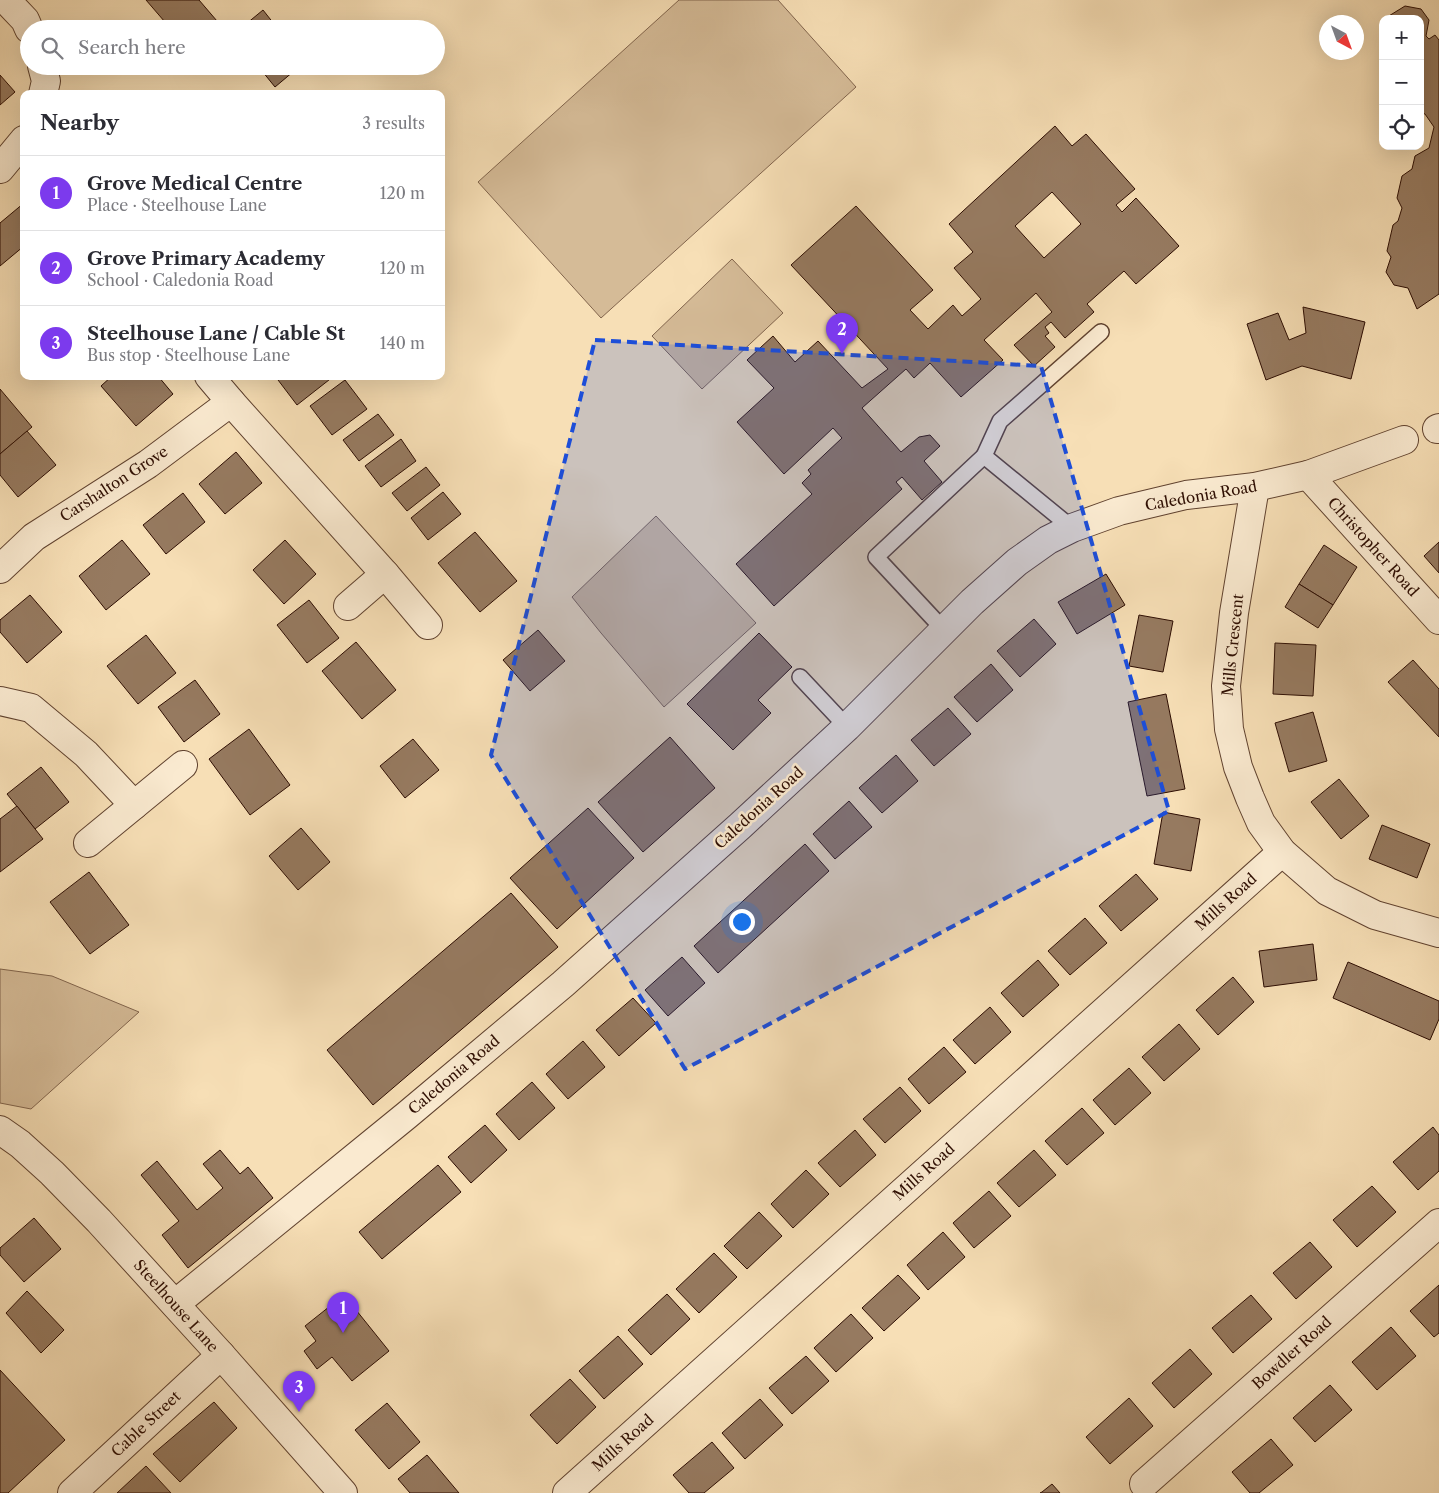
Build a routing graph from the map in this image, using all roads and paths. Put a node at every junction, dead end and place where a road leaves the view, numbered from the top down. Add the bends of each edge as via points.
1 (6, 0) edge
2 (25, 20) edge
3 (44, 75) edge
4 (44, 90) edge
5 (20, 145) edge
6 (0, 169) edge
7 (1101, 332) dead end
8 (213, 380) edge
9 (231, 402) junction
10 (1404, 440) dead end
11 (984, 456) junction
12 (1308, 475) junction
13 (1255, 487) junction
14 (1072, 528) junction
15 (0, 569) edge
16 (385, 574) junction
17 (348, 606) dead end
18 (1439, 620) edge
19 (428, 624) dead end
20 (944, 630) junction
21 (800, 678) dead end
22 (0, 701) edge
23 (847, 727) junction
24 (183, 765) dead end
25 (134, 805) junction
26 (88, 843) dead end
27 (1282, 852) junction
28 (1439, 934) edge
29 (0, 1130) edge
30 (1439, 1223) edge
31 (175, 1304) junction
32 (221, 1355) junction
33 (1144, 1484) dead end
34 (72, 1493) edge
35 (343, 1493) edge
36 (567, 1493) edge

1 - 2 street
3 - 4 street
5 - 6 street
7 - 11 lane via 1000,422
8 - 9 street
9 - 15 street, Carshalton Grove via 148,464 34,537
9 - 16 street
10 - 12 street, Caledonia Road
11 - 14 lane
11 - 20 lane via 876,557
12 - 13 street, Caledonia Road
12 - 18 street, Christopher Road
13 - 14 street, Caledonia Road via 1186,495 1118,511
13 - 27 street, Mills Crescent via 1234,613 1226,686 1228,729 1250,798 1261,823
14 - 20 street, Caledonia Road via 1017,562
16 - 17 street
16 - 19 street
20 - 23 street, Caledonia Road
21 - 23 lane
22 - 25 street via 31,708 86,754
23 - 31 street, Caledonia Road via 563,984
24 - 25 street
25 - 26 street
27 - 28 street, Mills Crescent via 1327,891 1376,915
27 - 36 street, Mills Road
29 - 31 street, Steelhouse Lane via 52,1173
30 - 33 street, Bowdler Road
31 - 32 street, Steelhouse Lane
32 - 34 street, Cable Street
32 - 35 street, Steelhouse Lane

